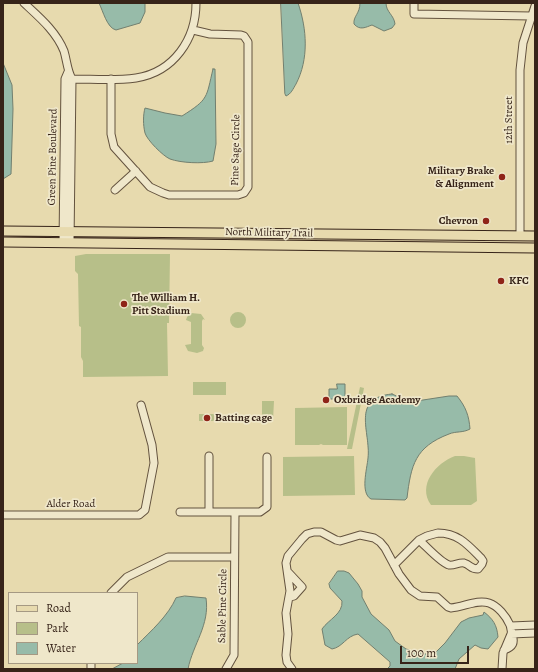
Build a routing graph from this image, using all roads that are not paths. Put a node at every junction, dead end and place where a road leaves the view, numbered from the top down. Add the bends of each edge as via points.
1 (24, 3) edge
2 (196, 3) edge
3 (414, 3) edge
4 (535, 6) edge
5 (531, 16) junction
6 (193, 30) junction
7 (70, 75) junction
8 (111, 79) junction
9 (136, 172) junction
10 (115, 190) dead end
11 (3, 231) edge
12 (67, 232) junction
13 (316, 234) junction
14 (520, 236) junction
15 (535, 236) edge
16 (3, 242) edge
17 (67, 243) junction
18 (316, 246) junction
19 (535, 248) edge
20 (141, 405) dead end
21 (209, 456) dead end
22 (267, 457) dead end
23 (180, 512) dead end
24 (209, 512) junction
25 (235, 512) junction
26 (3, 514) edge
27 (419, 540) junction
28 (234, 557) junction
29 (394, 565) junction
30 (288, 572) junction
31 (112, 592) edge
32 (290, 597) junction
33 (535, 625) edge
34 (511, 630) junction
35 (535, 633) edge
36 (226, 669) edge
37 (292, 669) edge
38 (502, 669) edge

1 - 7 street, Green Pine Boulevard via 58,40 66,57
2 - 6 street
3 - 5 street via 414,14
4 - 5 street, 12th Street
5 - 14 street, 12th Street via 520,70
6 - 8 street via 180,54 162,68 138,78
6 - 9 street, Pine Sage Circle via 210,34 241,35 248,42 248,187 244,193 238,195 169,195 150,187
7 - 8 street
7 - 12 street, Green Pine Boulevard
8 - 9 street, Pine Sage Circle via 112,140 116,150
9 - 10 street
11 - 12 main road, North Military Trail
12 - 13 main road, North Military Trail
12 - 17 street, Green Pine Boulevard
13 - 14 main road, North Military Trail
13 - 18 main road
14 - 15 main road, North Military Trail
16 - 17 main road, North Military Trail
17 - 18 main road, North Military Trail
18 - 19 main road, North Military Trail
20 - 26 street, Alder Road via 154,463 145,510 139,515
21 - 24 street
22 - 25 street via 267,508 260,512
23 - 24 street
24 - 25 street
25 - 28 street
27 - 27 street via 448,565 462,563 478,570 482,564 481,558 453,535 434,534
27 - 29 street
28 - 31 street, Sable Pine Circle via 168,557 127,577
28 - 36 street, Sable Pine Circle via 234,655
29 - 30 street via 385,548 374,538 360,535 340,541 314,532 302,538 288,556
29 - 34 street via 406,584 417,595 437,597 452,608 479,602 490,604 500,610
30 - 32 street
30 - 32 street via 302,587
32 - 37 street via 286,613 286,655
33 - 34 street
34 - 35 street
34 - 38 street via 513,645 504,650

